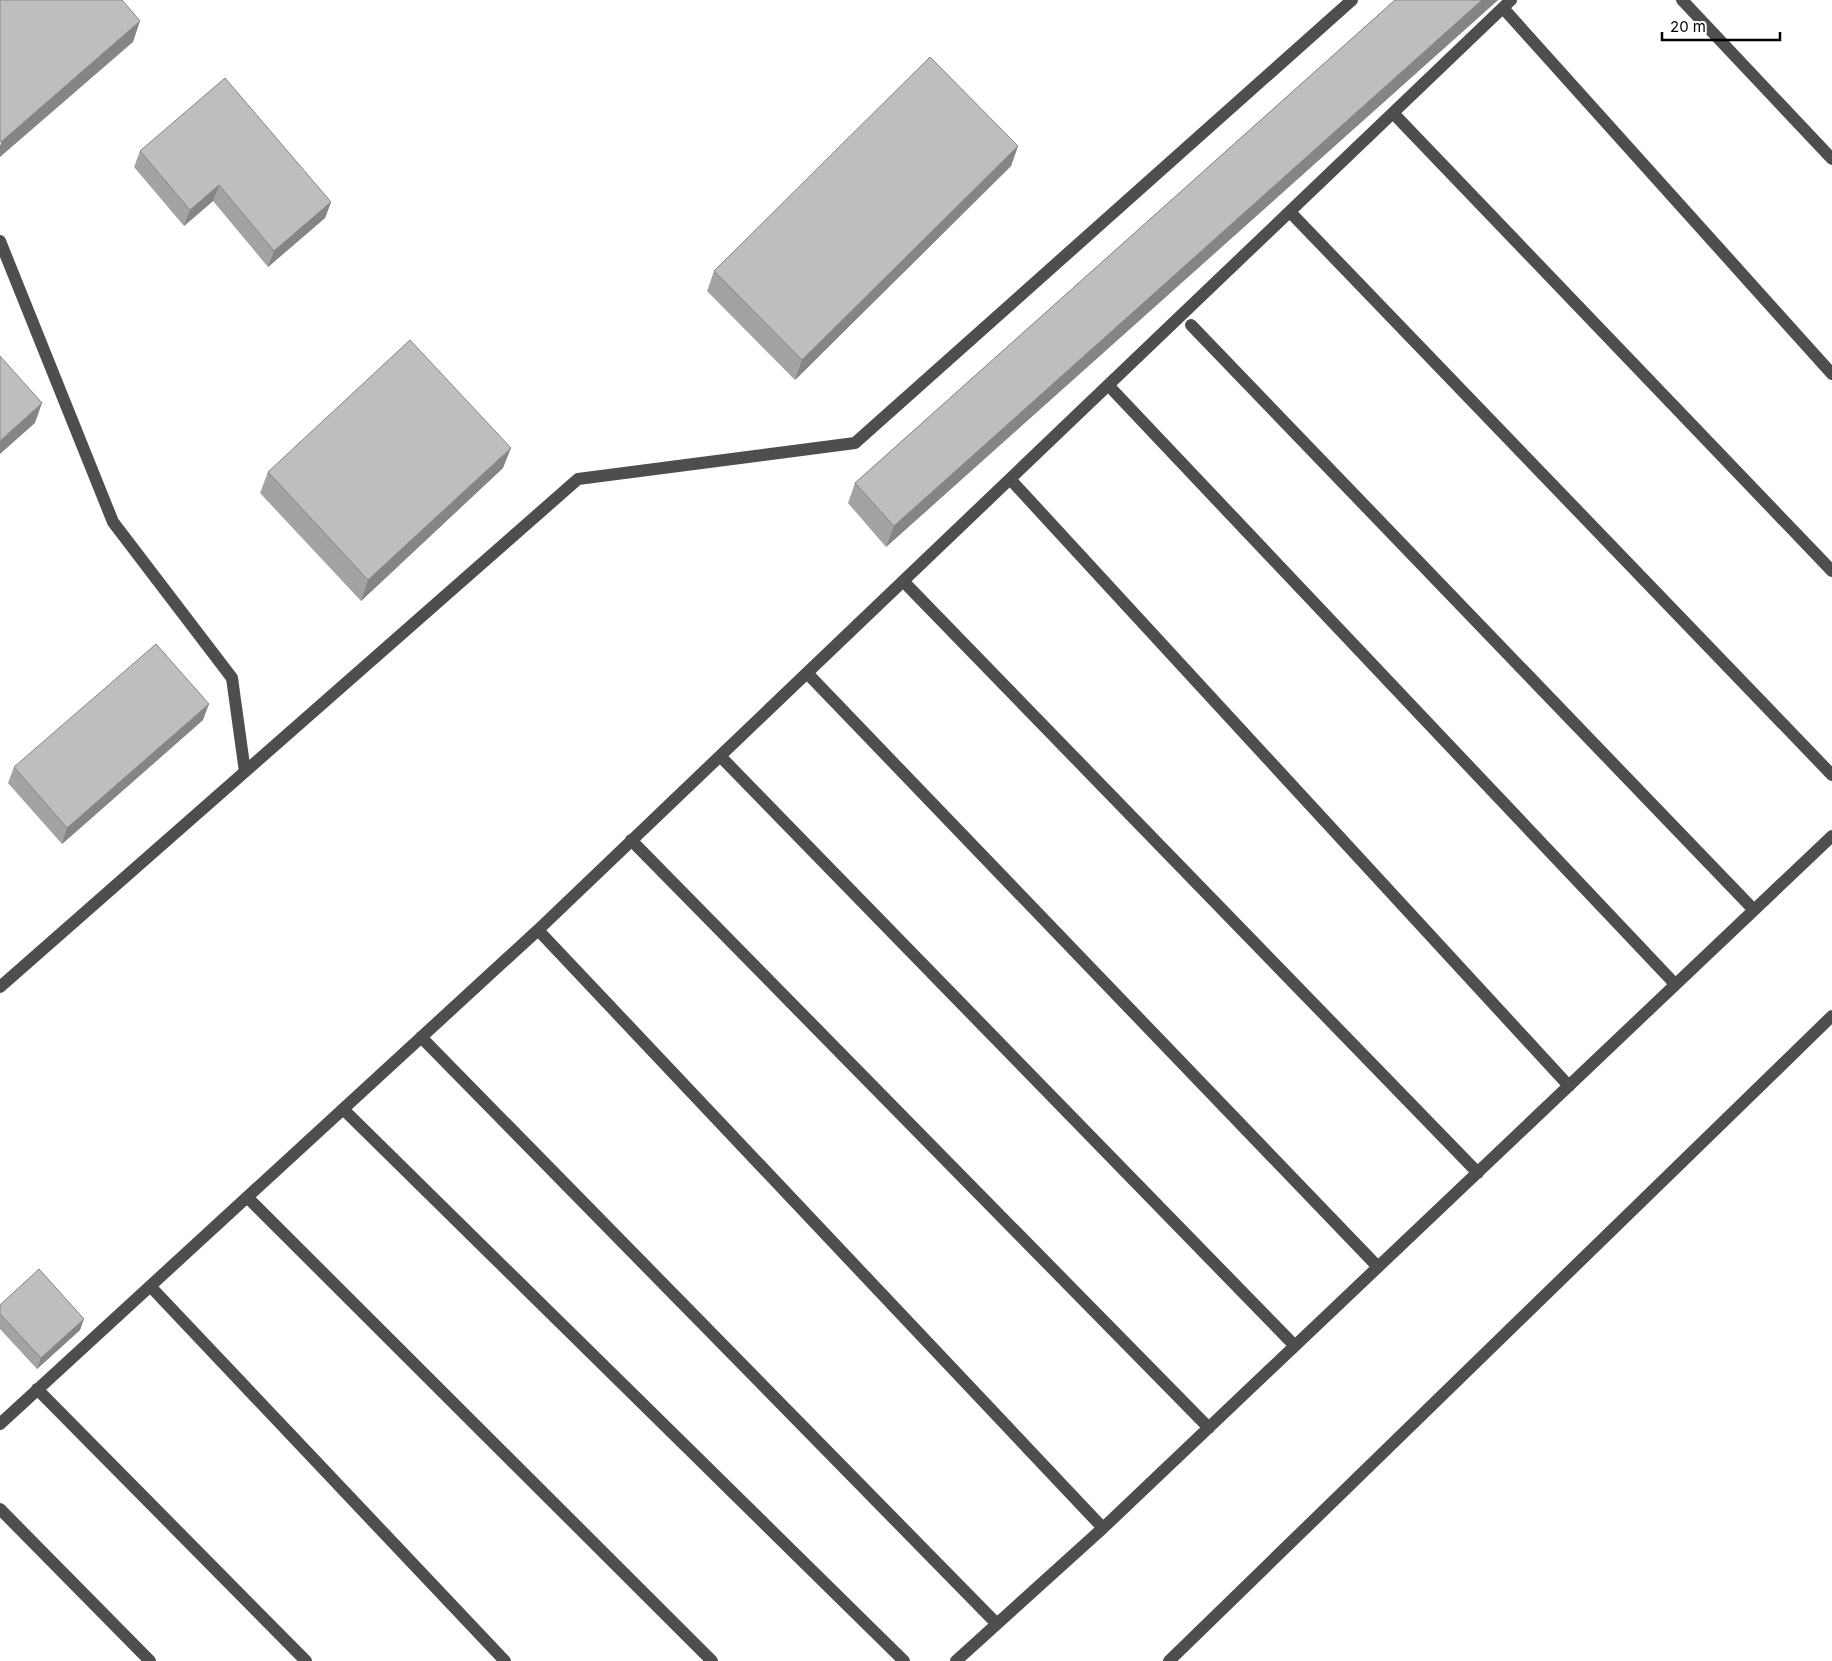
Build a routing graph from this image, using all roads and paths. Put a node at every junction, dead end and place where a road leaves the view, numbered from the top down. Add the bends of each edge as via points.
1 (1352, 0) edge
2 (1682, 0) edge
3 (1507, 4) edge
4 (1393, 113) junction
5 (1832, 159) edge
6 (1290, 212) junction
7 (0, 241) edge
8 (1191, 325) dead end
9 (1832, 374) edge
10 (1108, 385) junction
11 (1010, 479) junction
12 (1832, 571) edge
13 (903, 581) junction
14 (807, 673) junction
15 (720, 756) junction
16 (245, 772) junction
17 (1832, 776) edge
18 (1832, 836) edge
19 (631, 840) junction
20 (1754, 910) junction
21 (538, 930) junction
22 (1675, 984) junction
23 (0, 987) edge
24 (1832, 1016) edge
25 (420, 1037) junction
26 (1569, 1086) junction
27 (343, 1109) junction
28 (1478, 1173) junction
29 (247, 1197) junction
30 (1378, 1267) junction
31 (150, 1286) junction
32 (1295, 1346) junction
33 (37, 1390) junction
34 (0, 1424) edge
35 (1209, 1428) junction
36 (0, 1509) edge
37 (1103, 1528) junction
38 (997, 1624) junction
39 (150, 1661) edge
40 (306, 1661) edge
41 (505, 1661) edge
42 (712, 1661) edge
43 (904, 1661) edge
44 (956, 1661) edge
45 (1169, 1661) edge

1 - 16 lane via 856,443 578,479
2 - 5 lane
3 - 4 lane
3 - 9 lane
4 - 6 lane
4 - 12 lane
6 - 10 lane
6 - 17 lane
7 - 16 lane via 113,522 232,678
8 - 20 lane
10 - 11 lane
10 - 22 lane
11 - 13 lane
11 - 26 lane
13 - 14 lane
13 - 28 lane
14 - 15 lane
14 - 30 lane
15 - 19 lane
15 - 32 lane
16 - 23 lane
18 - 20 lane
19 - 21 lane
19 - 35 lane
20 - 22 lane
21 - 25 lane
21 - 37 lane
22 - 26 lane
24 - 45 lane
25 - 27 lane
25 - 38 lane
26 - 28 lane
27 - 29 lane
27 - 43 lane
28 - 30 lane
29 - 31 lane
29 - 42 lane
30 - 32 lane
31 - 33 lane
31 - 41 lane
32 - 35 lane
33 - 34 lane
33 - 40 lane
35 - 37 lane
36 - 39 lane
37 - 38 lane
38 - 44 lane

